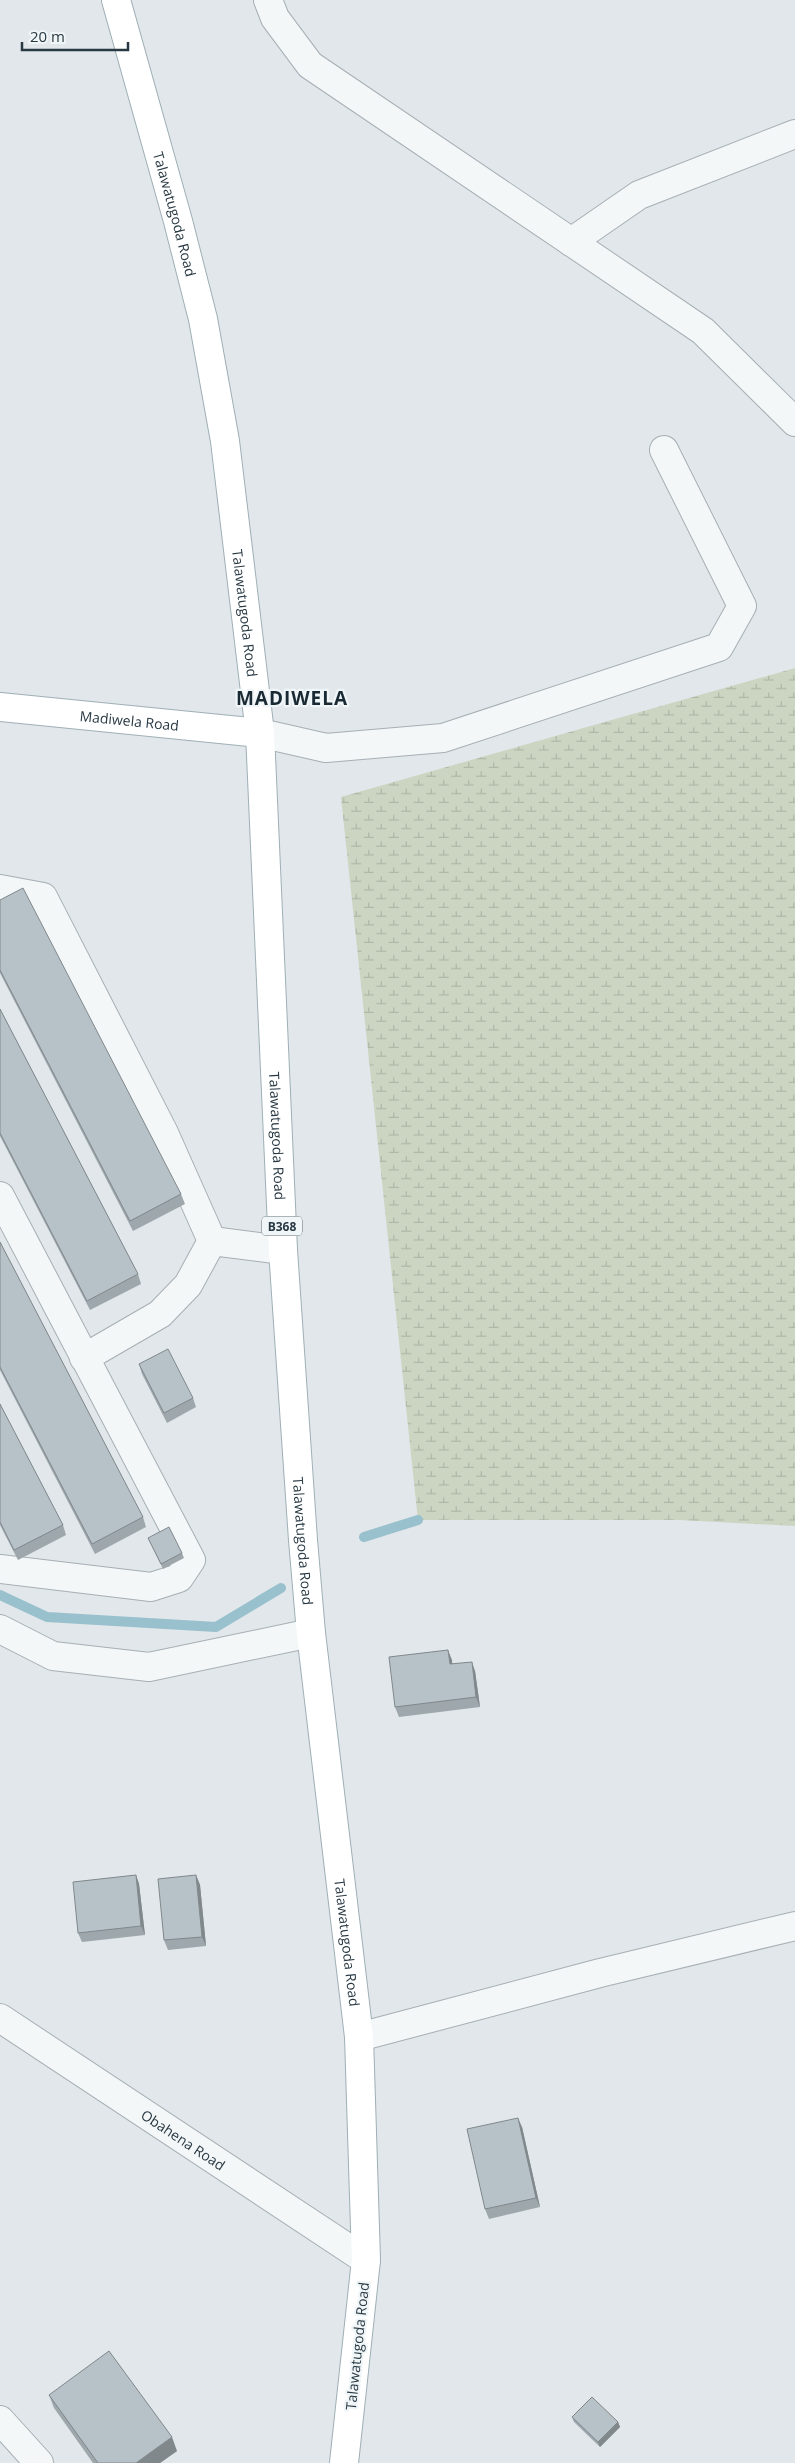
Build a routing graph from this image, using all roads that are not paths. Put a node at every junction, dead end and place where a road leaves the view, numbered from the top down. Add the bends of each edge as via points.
1 (116, 0) edge
2 (268, 0) edge
3 (795, 134) edge
4 (571, 242) junction
5 (795, 422) edge
6 (664, 450) dead end
7 (0, 707) edge
8 (260, 733) junction
9 (0, 889) edge
10 (0, 1196) edge
11 (212, 1242) junction
12 (283, 1250) junction
13 (84, 1358) junction
14 (0, 1569) edge
15 (0, 1629) edge
16 (311, 1633) junction
17 (795, 1926) edge
18 (0, 2018) edge
19 (359, 2037) junction
20 (366, 2260) junction
21 (0, 2420) edge
22 (39, 2463) edge
23 (344, 2463) edge

1 - 8 main road, Talawatugoda Road / B368 via 176,212 202,319 225,442
2 - 4 street via 274,18 310,65
3 - 4 street via 639,195
4 - 5 street via 704,332
6 - 8 street via 742,606 718,647 443,738 326,748
7 - 8 main road, Madiwela Road
8 - 12 main road, Talawatugoda Road / B368
9 - 11 street via 43,897 164,1132
10 - 13 street
11 - 12 street
11 - 13 street via 188,1285 160,1314
12 - 16 main road, Talawatugoda Road / B368
13 - 14 street via 191,1560 179,1578 151,1587
15 - 16 street via 53,1656 149,1667
16 - 19 main road, Talawatugoda Road / B368
17 - 19 street via 600,1973
18 - 20 street, Obahena Road
19 - 20 main road, Talawatugoda Road / B368
20 - 23 main road, Talawatugoda Road / B368
21 - 22 street

